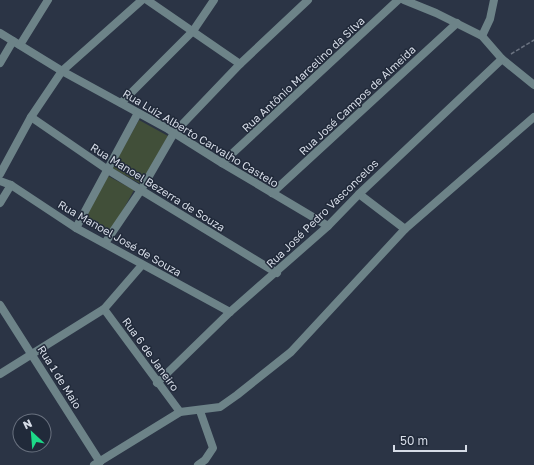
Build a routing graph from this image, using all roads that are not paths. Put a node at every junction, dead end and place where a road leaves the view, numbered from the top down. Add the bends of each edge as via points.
1 (48, 0) edge
2 (142, 0) edge
3 (147, 0) edge
4 (214, 0) edge
5 (308, 0) edge
6 (398, 0) edge
7 (404, 0) edge
8 (494, 0) edge
9 (457, 23) junction
10 (193, 31) junction
11 (0, 33) edge
12 (482, 36) junction
13 (17, 43) junction
14 (502, 59) junction
15 (0, 63) edge
16 (240, 64) junction
17 (62, 71) junction
18 (534, 85) edge
19 (121, 103) junction
20 (138, 113) junction
21 (30, 117) junction
22 (534, 117) edge
23 (174, 133) junction
24 (222, 164) junction
25 (108, 170) junction
26 (0, 174) edge
27 (0, 181) edge
28 (11, 185) junction
29 (141, 190) junction
30 (272, 193) junction
31 (359, 194) junction
32 (0, 203) edge
33 (328, 226) junction
34 (76, 228) junction
35 (405, 229) junction
36 (105, 243) junction
37 (142, 265) junction
38 (277, 273) junction
39 (0, 304) edge
40 (104, 309) junction
41 (230, 312) junction
42 (33, 354) junction
43 (0, 374) edge
44 (157, 383) junction
45 (200, 411) junction
46 (180, 412) junction
47 (97, 463) edge
48 (198, 465) edge

1 - 13 street
2 - 17 street
3 - 10 street
4 - 10 street
5 - 16 street
6 - 24 street, Rua Antônio Marcelino da Silva
7 - 9 street
8 - 12 street via 490,19
9 - 12 street
9 - 30 street, Rua José Campos de Almeida
10 - 16 street
10 - 19 street
11 - 13 street, Rua Luiz Alberto Carvalho Castelo
12 - 14 street
13 - 15 street
13 - 17 street, Rua Luiz Alberto Carvalho Castelo
14 - 18 street
14 - 31 street, Rua José Pedro Vasconcelos
16 - 23 street
17 - 19 street, Rua Luiz Alberto Carvalho Castelo
17 - 21 street
19 - 20 street, Rua Luiz Alberto Carvalho Castelo
20 - 23 street, Rua Luiz Alberto Carvalho Castelo
20 - 25 street
21 - 25 street, Rua Manoel Bezerra de Souza
21 - 26 street
22 - 35 street
23 - 24 street, Rua Luiz Alberto Carvalho Castelo
23 - 29 street
24 - 30 street, Rua Luiz Alberto Carvalho Castelo
25 - 29 street, Rua Manoel Bezerra de Souza
25 - 34 street
27 - 28 street, Rua Manoel José de Souza
28 - 32 street
28 - 34 street, Rua Manoel José de Souza
29 - 36 street
29 - 38 street, Rua Manoel Bezerra de Souza
30 - 33 street, Rua Luiz Alberto Carvalho Castelo
31 - 33 street, Rua José Pedro Vasconcelos
31 - 35 street
33 - 38 street, Rua José Pedro Vasconcelos
34 - 36 street, Rua Manoel José de Souza
35 - 45 street via 291,352 220,407
36 - 37 street, Rua Manoel José de Souza
37 - 40 street
37 - 41 street, Rua Manoel José de Souza
38 - 41 street, Rua José Pedro Vasconcelos
39 - 42 street, Rua 1 de Maio
40 - 42 street
40 - 44 street, Rua 6 de Janeiro
41 - 44 street, Rua José Pedro Vasconcelos
42 - 43 street
42 - 47 street, Rua 1 de Maio
44 - 46 street, Rua 6 de Janeiro
45 - 46 street
45 - 48 street via 213,448 208,457
46 - 47 street

